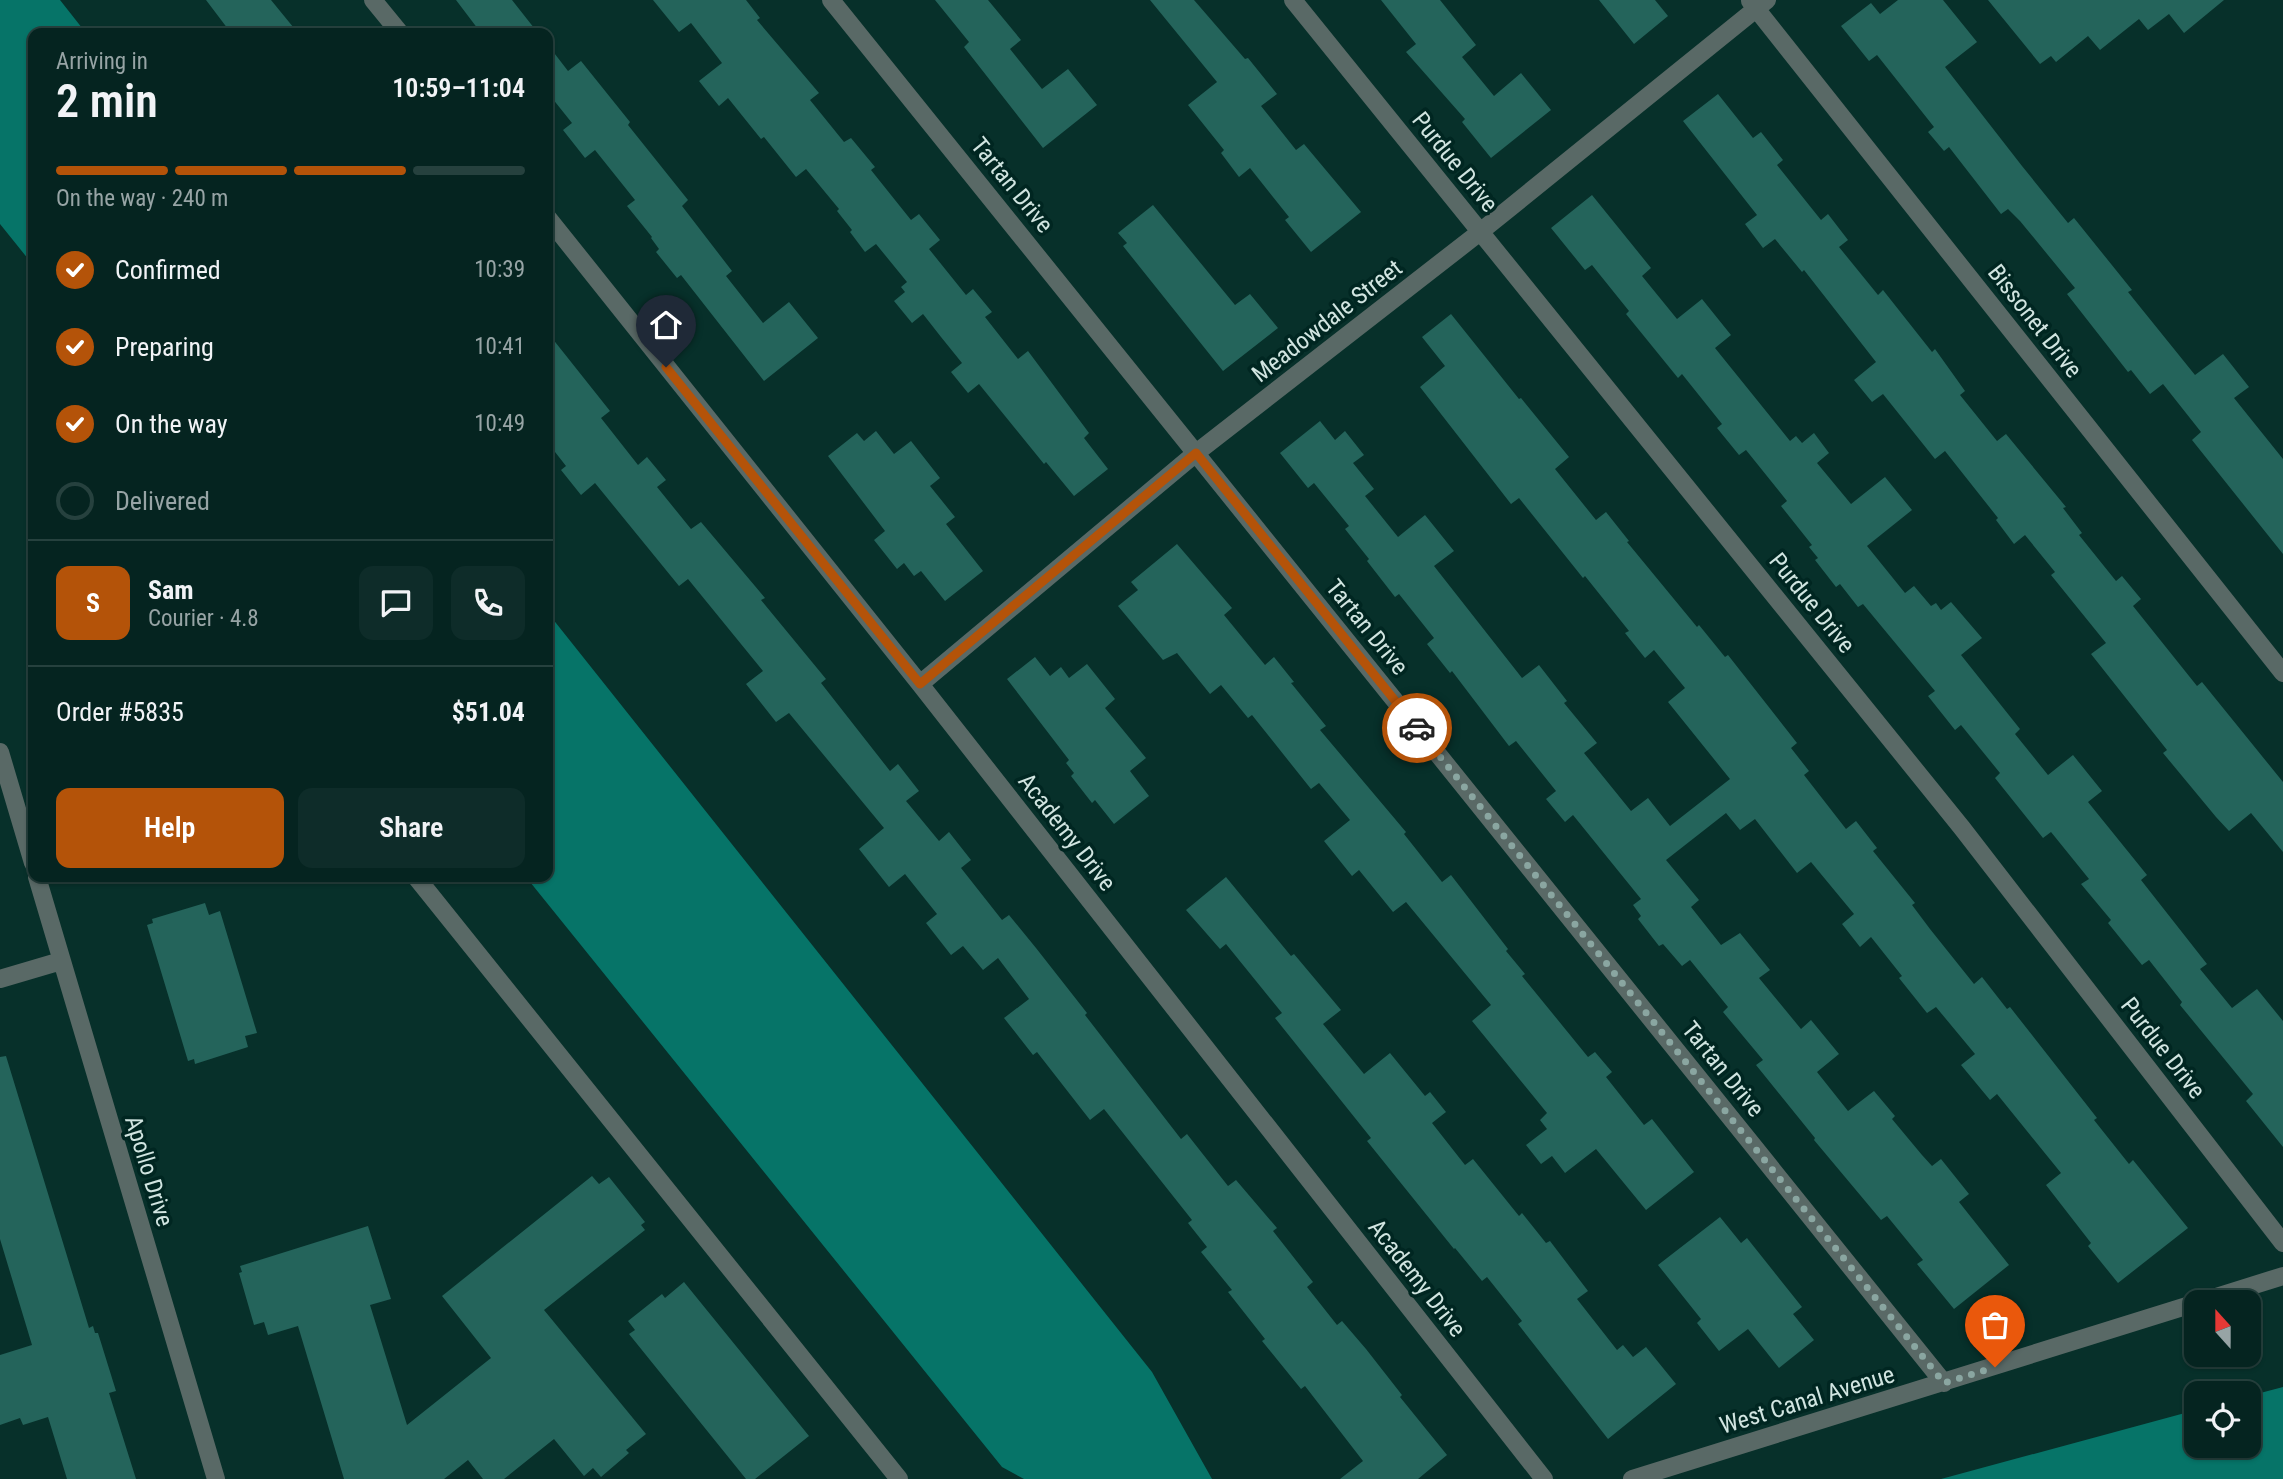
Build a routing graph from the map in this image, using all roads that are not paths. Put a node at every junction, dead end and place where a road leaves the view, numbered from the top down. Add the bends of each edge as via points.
1 (373, 0) edge
2 (831, 0) edge
3 (1293, 0) edge
4 (1757, 3) edge
5 (396, 28) edge
6 (553, 224) edge
7 (1480, 232) junction
8 (1196, 453) junction
9 (2283, 673) edge
10 (920, 684) junction
11 (0, 752) edge
12 (28, 846) edge
13 (38, 882) edge
14 (420, 882) edge
15 (61, 961) junction
16 (0, 979) edge
17 (2283, 1243) edge
18 (2283, 1276) edge
19 (2239, 1290) edge
20 (2184, 1307) edge
21 (1944, 1383) junction
22 (216, 1479) edge
23 (900, 1479) edge
24 (1544, 1479) edge
25 (1632, 1479) edge

1 - 5 street
2 - 8 street, Tartan Drive
3 - 7 street, Purdue Drive
4 - 7 street, Meadowdale Street
4 - 9 street, Bissonet Drive
6 - 10 street, Academy Drive
7 - 8 street, Meadowdale Street
7 - 17 street, Purdue Drive via 1962,828
8 - 10 street, Meadowdale Street
8 - 21 street, Tartan Drive
10 - 24 street, Academy Drive
11 - 12 street
13 - 15 street, Apollo Drive
14 - 23 street
15 - 16 street
15 - 22 street, Apollo Drive
18 - 19 street, West Canal Avenue
20 - 21 street, West Canal Avenue
21 - 25 street, West Canal Avenue

